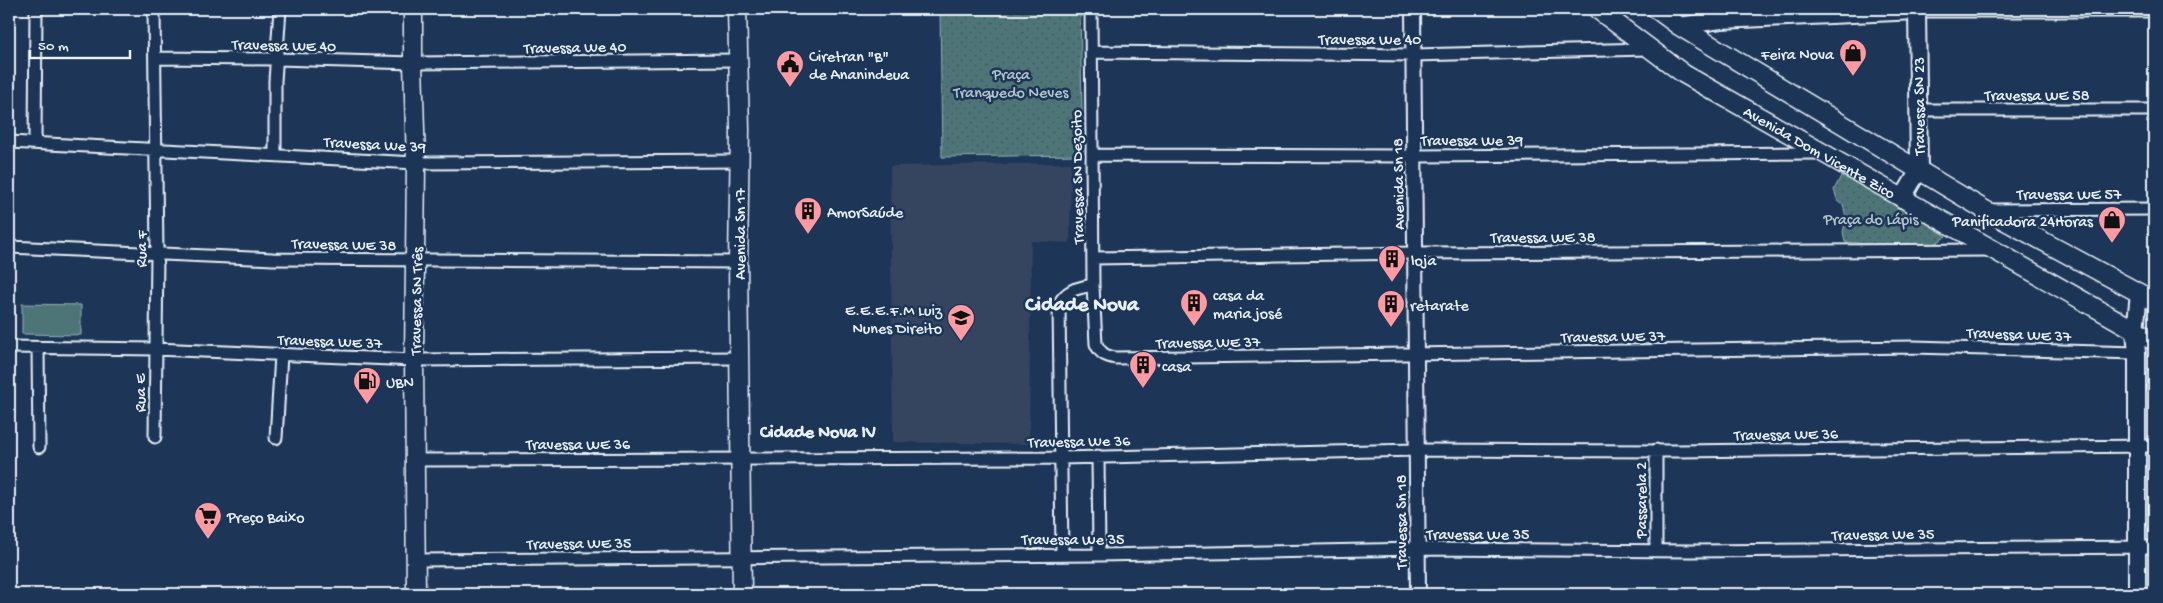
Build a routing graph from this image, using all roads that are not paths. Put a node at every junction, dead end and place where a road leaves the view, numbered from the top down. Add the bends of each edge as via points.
1 (36, 9) edge
2 (154, 9) edge
3 (280, 9) edge
4 (413, 9) edge
5 (737, 9) edge
6 (1091, 9) edge
7 (1413, 9) edge
8 (1597, 9) edge
9 (1656, 9) edge
10 (1917, 10) edge
11 (2154, 11) edge
12 (1678, 26) junction
13 (1648, 49) junction
14 (1091, 52) junction
15 (1414, 55) junction
16 (155, 58) junction
17 (277, 59) junction
18 (737, 60) junction
19 (413, 63) junction
20 (1919, 110) junction
21 (2154, 110) edge
22 (9, 142) edge
23 (35, 144) junction
24 (155, 149) junction
25 (1823, 153) junction
26 (275, 155) junction
27 (1092, 155) junction
28 (1414, 156) junction
29 (740, 161) junction
30 (416, 163) junction
31 (1919, 170) junction
32 (1902, 199) junction
33 (2154, 209) edge
34 (1985, 210) junction
35 (9, 247) edge
36 (1994, 250) junction
37 (157, 253) junction
38 (1416, 253) junction
39 (1093, 258) junction
40 (416, 260) junction
41 (738, 262) junction
42 (1093, 285) junction
43 (2146, 297) edge
44 (2135, 331) junction
45 (2154, 341) edge
46 (1096, 344) joint
47 (9, 347) edge
48 (38, 348) junction
49 (155, 349) junction
50 (2137, 353) junction
51 (1416, 354) junction
52 (282, 355) junction
53 (740, 358) junction
54 (414, 360) junction
55 (155, 437) dead end
56 (276, 438) dead end
57 (2137, 446) junction
58 (2154, 446) edge
59 (39, 447) dead end
60 (1417, 450) junction
61 (1656, 450) junction
62 (1098, 456) junction
63 (1061, 458) junction
64 (742, 459) junction
65 (415, 460) junction
66 (2154, 547) edge
67 (2136, 548) junction
68 (1419, 549) junction
69 (1656, 550) junction
70 (1062, 554) junction
71 (1099, 555) junction
72 (742, 557) junction
73 (417, 560) junction
74 (416, 594) edge
75 (742, 594) edge
76 (1418, 594) edge
77 (2137, 594) edge

1 - 23 street
2 - 16 street, Rua F
3 - 17 street
4 - 19 main road, Travessa SN Três
5 - 18 main road, Avenida Sn 17
6 - 14 street, Travessa SN Dezoito
7 - 15 street, Avenida Sn 18
8 - 13 main road, Avenida Dom Vicente Zico
9 - 12 main road, Avenida Dom Vicente Zico
10 - 11 street
10 - 12 main road via 1721,20
10 - 20 main road, Travessa SN 23
12 - 31 main road, Avenida Dom Vicente Zico
13 - 15 street, Travessa We 40
13 - 25 main road, Avenida Dom Vicente Zico via 1684,74
14 - 15 street, Travessa We 40
14 - 27 street, Travessa SN Dezoito
15 - 28 street, Avenida Sn 18
16 - 17 street, Travessa WE 40
16 - 24 street, Rua F
17 - 19 street, Travessa WE 40
17 - 26 street
18 - 19 street, Travessa We 40
18 - 29 main road, Avenida Sn 17
19 - 30 main road, Travessa SN Três
20 - 21 street, Travessa WE 58
20 - 31 main road, Travessa SN 23
22 - 23 street, Travessa We 39
23 - 24 street, Travessa We 39
24 - 26 street, Travessa We 39
24 - 37 street, Rua F
25 - 28 street, Travessa We 39
25 - 32 main road, Avenida Dom Vicente Zico
26 - 30 street, Travessa We 39
27 - 28 street, Travessa We 39
27 - 39 street, Travessa SN Dezoito
28 - 38 street, Avenida Sn 18
29 - 30 street, Travessa We 39
29 - 41 main road, Avenida Sn 17
30 - 40 main road, Travessa SN Três
31 - 32 main road, Travessa SN 23
31 - 34 main road, Avenida Dom Vicente Zico
32 - 36 main road, Avenida Dom Vicente Zico
33 - 34 street, Travessa WE 57
34 - 43 main road, Avenida Dom Vicente Zico
35 - 37 street, Travessa WE 38
36 - 38 street, Travessa WE 38
36 - 44 main road, Avenida Dom Vicente Zico
37 - 40 street, Travessa WE 38
37 - 49 street, Rua F
38 - 39 street, Travessa WE 38
38 - 51 street, Avenida Sn 18
39 - 42 street, Travessa SN Dezoito
40 - 41 street, Travessa WE 38
40 - 54 main road, Travessa SN Três
41 - 53 main road, Avenida Sn 17
42 - 46 street, Travessa SN Dezoito
42 - 63 street via 1073,289 1059,304
43 - 44 main road
44 - 45 main road, Avenida Dom Vicente Zico
44 - 50 main road
46 - 51 street, Travessa WE 37 via 1100,352 1115,358
47 - 48 street, Travessa WE 37
48 - 49 street, Travessa WE 37
48 - 59 street
49 - 52 street, Travessa WE 37
49 - 55 street, Rua E
50 - 51 street, Travessa WE 37 via 1913,347
50 - 57 main road
51 - 60 street, Avenida Sn 18
52 - 54 street, Travessa WE 37
52 - 56 street
53 - 54 street, Travessa WE 37
53 - 64 main road, Avenida Sn 17
54 - 65 main road, Travessa SN Três
57 - 58 street, Travessa WE 36
57 - 61 street, Travessa WE 36
57 - 67 main road
60 - 61 street, Travessa WE 36
60 - 62 street, Travessa We 36
60 - 68 street, Travessa Sn 18
61 - 69 street, Passarela 2
62 - 63 street, Travessa We 36
62 - 71 street
63 - 64 street, Travessa We 36
63 - 70 street
64 - 65 street, Travessa WE 36
64 - 72 main road, Avenida Sn 17
65 - 73 main road, Travessa SN Três
66 - 67 street, Travessa We 35
67 - 69 street, Travessa We 35
67 - 77 main road
68 - 69 street, Travessa We 35
68 - 71 street, Travessa We 35
68 - 76 street, Travessa Sn 18
70 - 71 street, Travessa We 35
70 - 72 street, Travessa We 35
72 - 73 street, Travessa WE 35
72 - 75 main road, Avenida Sn 17
73 - 74 main road, Travessa SN Três

